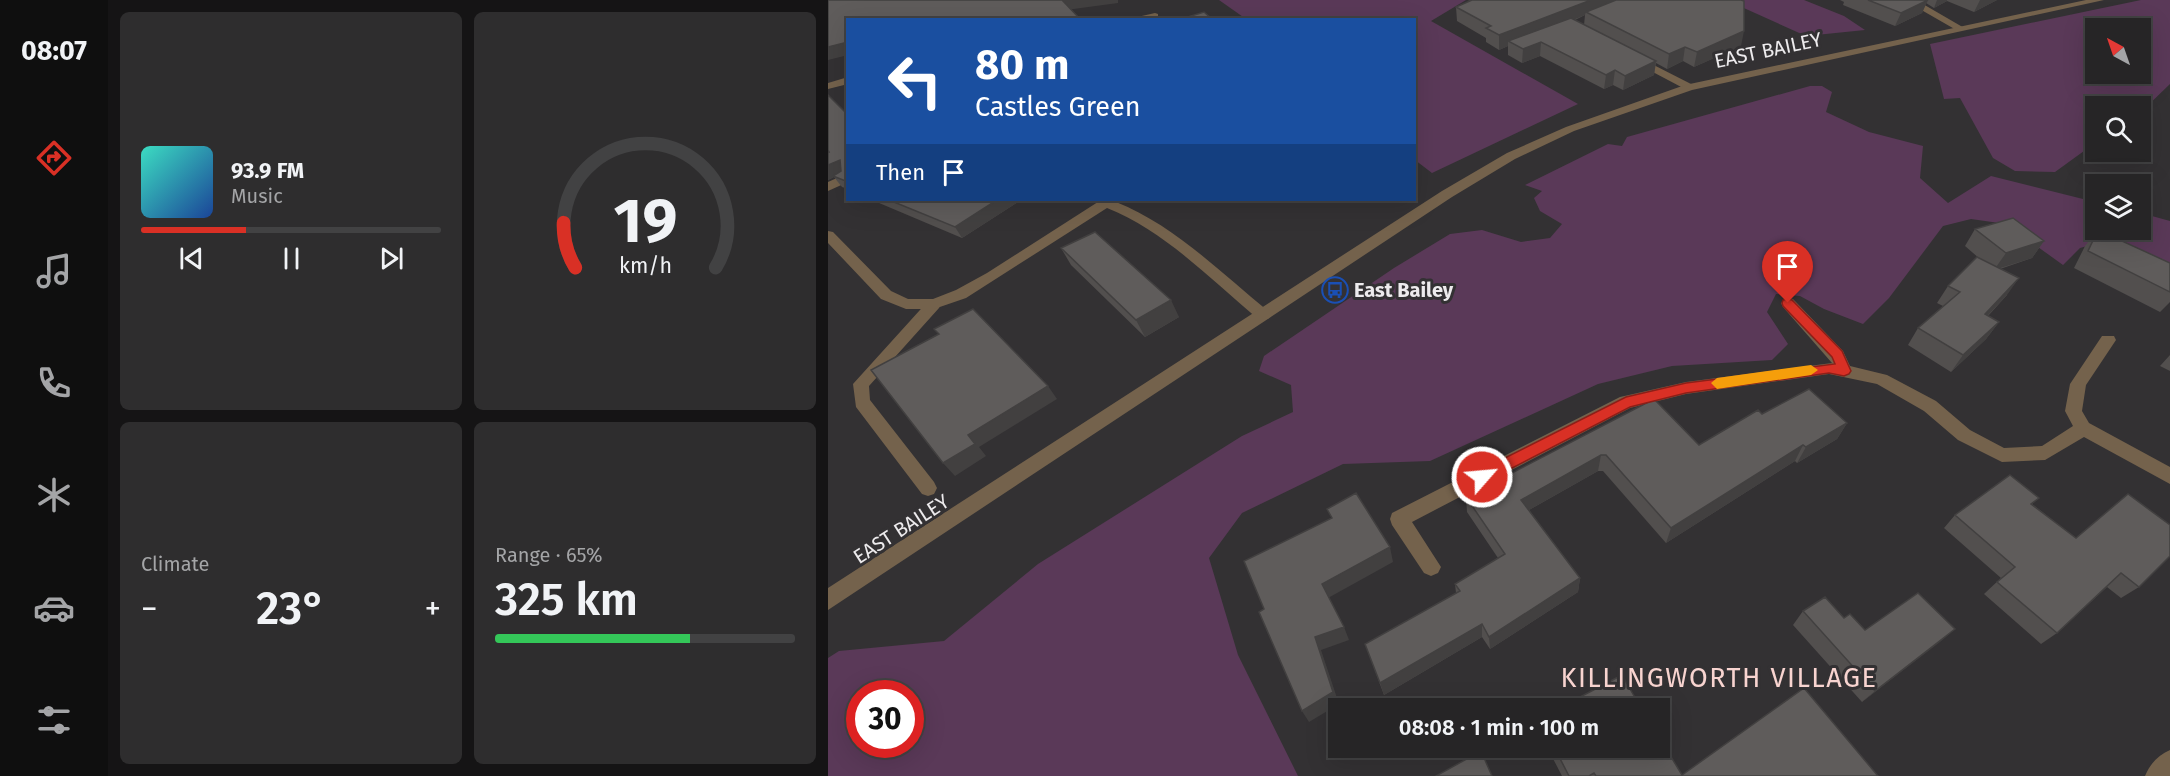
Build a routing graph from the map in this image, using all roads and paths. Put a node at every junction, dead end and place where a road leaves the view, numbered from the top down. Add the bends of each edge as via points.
1 (1909, 0) edge
2 (2099, 0) edge
3 (1155, 16) dead end
4 (1142, 18) edge
5 (1961, 29) junction
6 (1630, 56) edge
7 (846, 81) edge
8 (828, 86) edge
9 (1689, 87) junction
10 (846, 178) edge
11 (828, 186) edge
12 (1109, 202) edge
13 (828, 235) edge
14 (1788, 303) dead end
15 (934, 304) junction
16 (1263, 315) junction
17 (2108, 340) dead end
18 (1844, 371) junction
19 (2083, 428) junction
20 (2170, 476) edge
21 (927, 488) dead end
22 (1431, 567) dead end
23 (828, 600) edge
24 (2170, 762) edge
25 (2157, 776) edge

1 - 5 street
2 - 5 street, EAST BAILEY
3 - 4 street
5 - 9 street, EAST BAILEY
6 - 9 street
7 - 8 street
9 - 16 street, EAST BAILEY via 1570,129 1511,156
10 - 11 street
12 - 15 street via 961,294
12 - 16 street via 1164,233
13 - 15 street via 886,295 906,304
14 - 18 street via 1837,355
15 - 21 street via 861,384 862,402
16 - 23 street, EAST BAILEY
17 - 19 street via 2078,384 2073,411
18 - 19 street via 1881,379 1930,406 1964,435 2002,455 2044,453
18 - 22 street via 1829,368 1686,388 1626,402 1400,519
19 - 20 street
24 - 25 street

